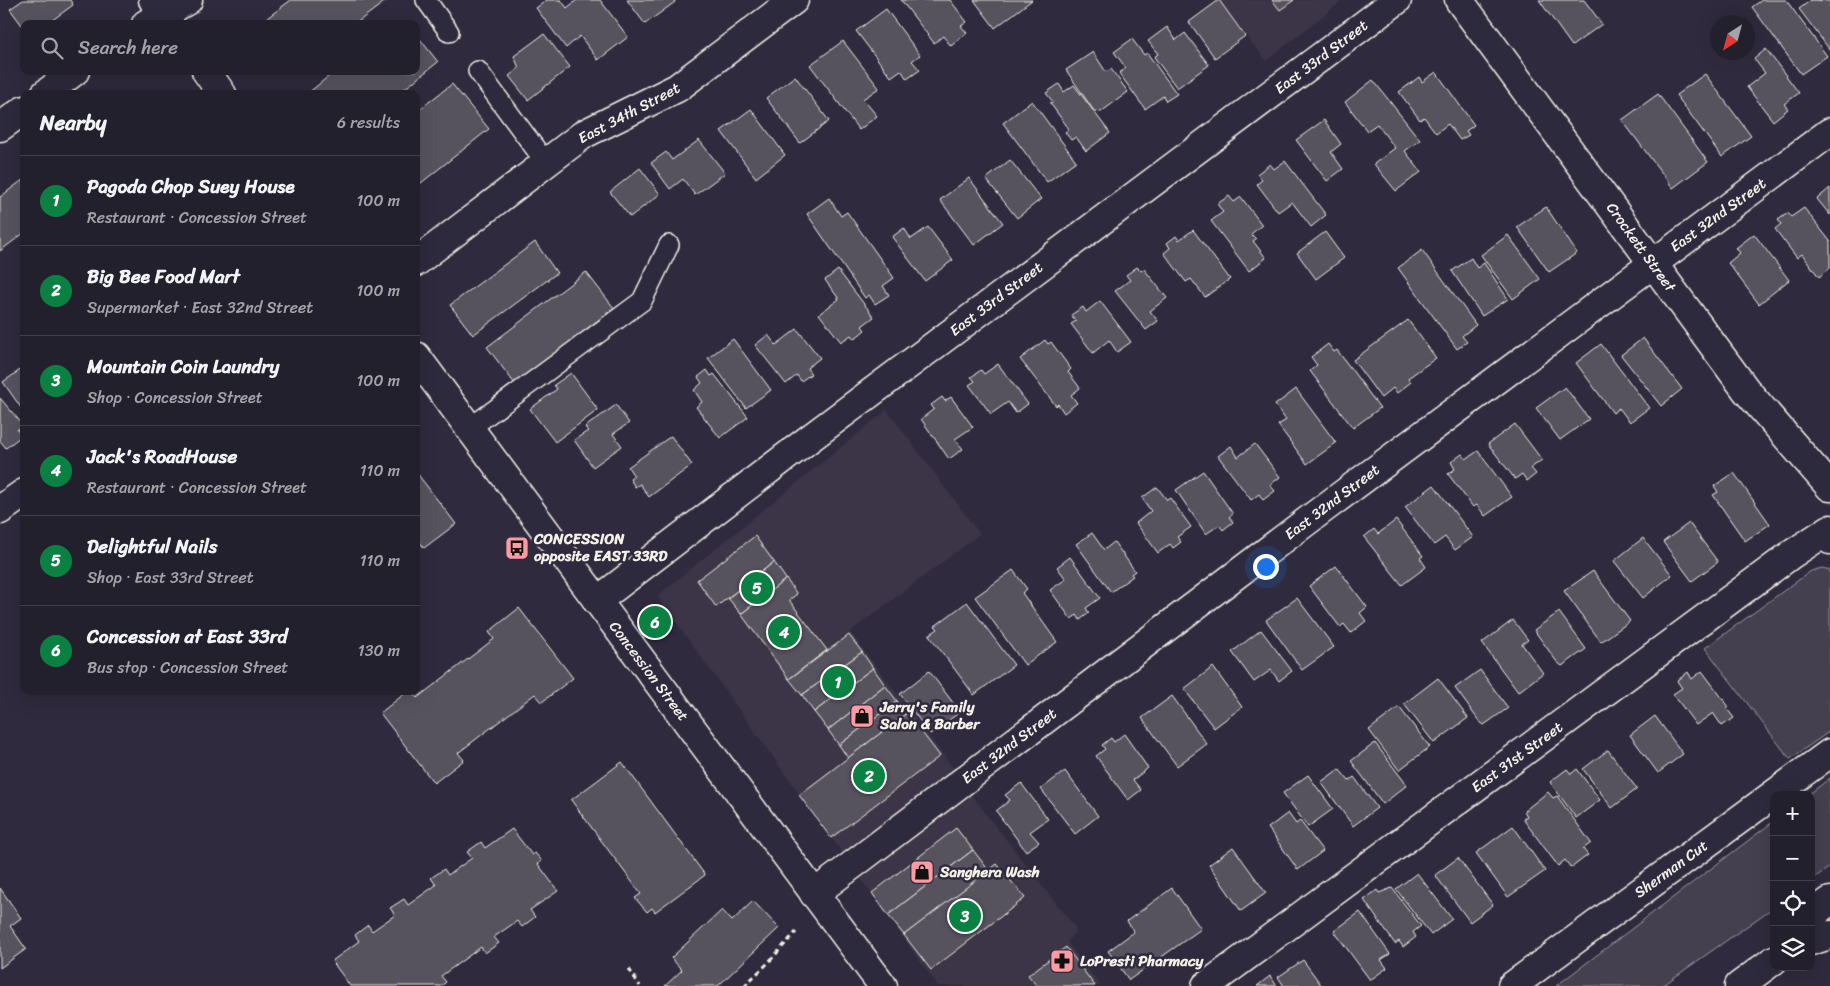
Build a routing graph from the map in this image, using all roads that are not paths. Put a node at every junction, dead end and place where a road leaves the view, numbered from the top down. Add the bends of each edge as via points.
1 (188, 0) edge
2 (426, 0) edge
3 (794, 0) edge
4 (1397, 0) edge
5 (1459, 0) edge
6 (158, 15) edge
7 (449, 32) dead end
8 (478, 71) dead end
9 (70, 75) edge
10 (209, 75) edge
11 (50, 90) edge
12 (219, 90) edge
13 (20, 113) edge
14 (0, 127) edge
15 (1830, 132) edge
16 (546, 164) junction
17 (669, 245) dead end
18 (420, 259) edge
19 (1653, 263) junction
20 (420, 361) edge
21 (470, 428) junction
22 (1830, 487) edge
23 (20, 496) edge
24 (0, 510) edge
25 (1828, 534) edge
26 (597, 601) junction
27 (1830, 753) edge
28 (814, 894) junction
29 (1830, 901) edge
30 (1815, 914) edge
31 (1830, 936) edge
32 (1815, 940) edge
33 (1770, 963) edge
34 (883, 986) edge
35 (1206, 986) edge
36 (1512, 986) edge
37 (1739, 986) edge

1 - 6 street
2 - 7 lane
3 - 16 street, East 34th Street via 677,88 584,134
4 - 26 street, East 33rd Street
5 - 19 street, Crockett Street
8 - 16 lane
9 - 11 street
10 - 12 street
13 - 14 street
15 - 19 street, East 32nd Street
16 - 18 street, East 34th Street
17 - 21 lane via 642,301
19 - 22 street, Crockett Street via 1746,390
19 - 28 street, East 32nd Street
20 - 21 street, Concession Street
21 - 26 street, Concession Street
23 - 24 street
25 - 35 street, East 31st Street via 1792,554
26 - 28 street, Concession Street
27 - 36 street, Sherman Cut
28 - 34 street, Concession Street
29 - 30 street
31 - 32 street
33 - 37 street

